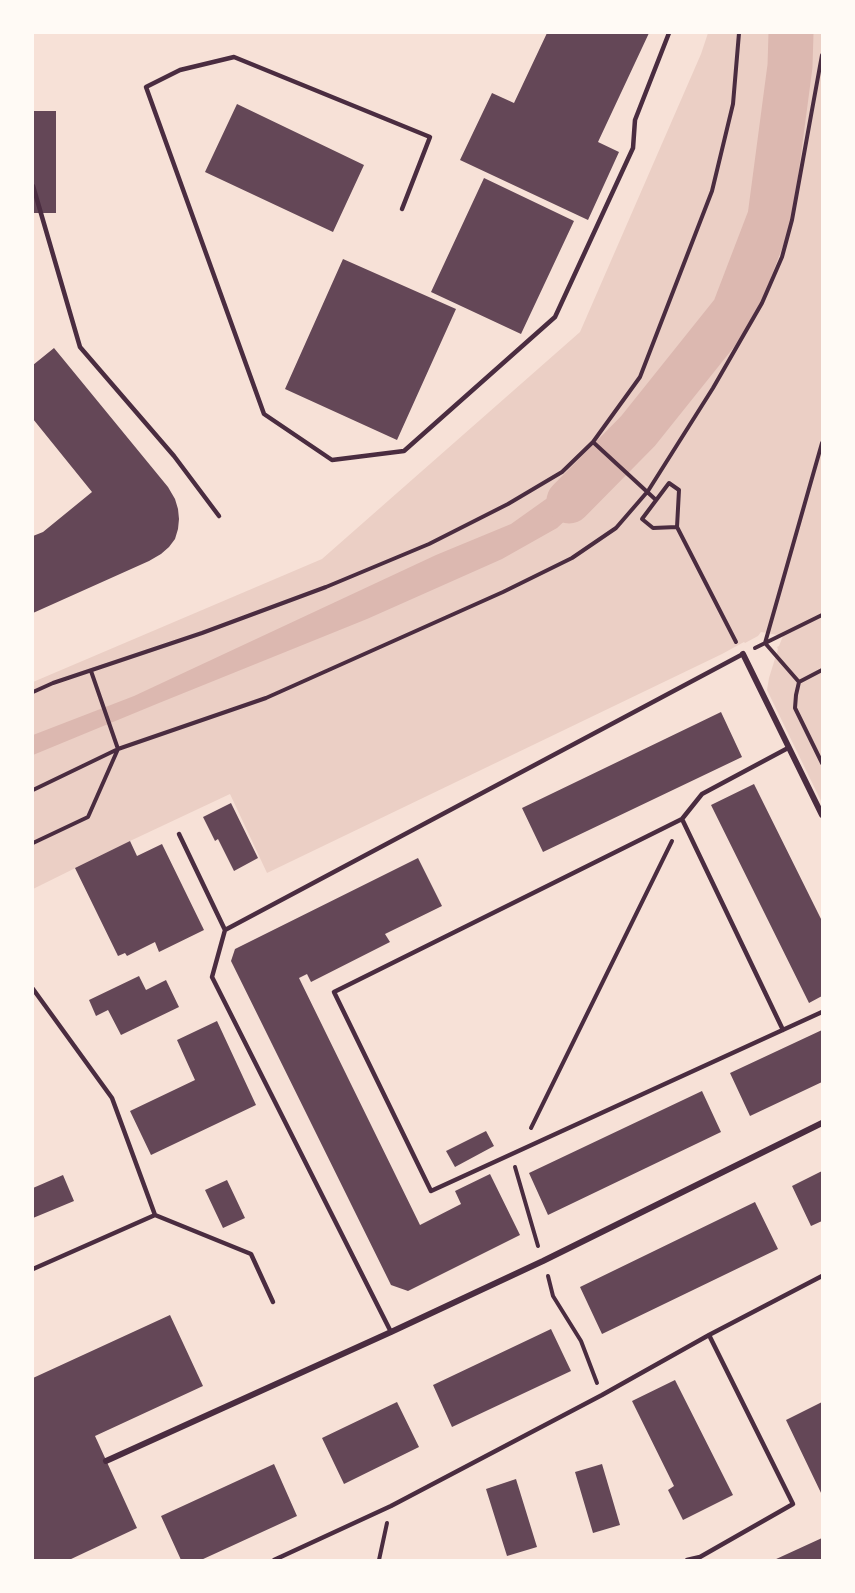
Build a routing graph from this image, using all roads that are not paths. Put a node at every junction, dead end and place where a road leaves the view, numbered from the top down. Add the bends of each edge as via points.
1 (669, 33) edge
2 (33, 186) edge
3 (402, 209) dead end
4 (219, 516) dead end
5 (743, 654) joint
6 (788, 748) junction
7 (822, 815) edge
8 (682, 819) junction
9 (179, 834) dead end
10 (225, 930) junction
11 (33, 989) edge
12 (822, 1012) edge
13 (783, 1030) junction
14 (822, 1123) edge
15 (155, 1215) junction
16 (33, 1269) edge
17 (822, 1276) edge
18 (273, 1302) dead end
19 (391, 1332) junction
20 (709, 1335) junction
21 (106, 1461) dead end
22 (274, 1560) edge
23 (687, 1560) edge

1 - 3 lane via 634,120 633,148 555,317 404,451 332,460 264,414 146,87 180,70 234,57 430,137
2 - 4 lane via 80,347 174,456
5 - 6 street
5 - 10 lane
6 - 7 street
6 - 8 lane via 702,794
8 - 13 lane
8 - 13 lane via 334,992 431,1191
9 - 10 lane
10 - 19 lane via 212,977
11 - 15 lane via 112,1098
12 - 13 lane
14 - 19 street
15 - 16 lane
15 - 18 lane via 251,1254
17 - 20 lane
19 - 21 street
20 - 22 lane via 391,1506
20 - 23 lane via 793,1504 700,1557

